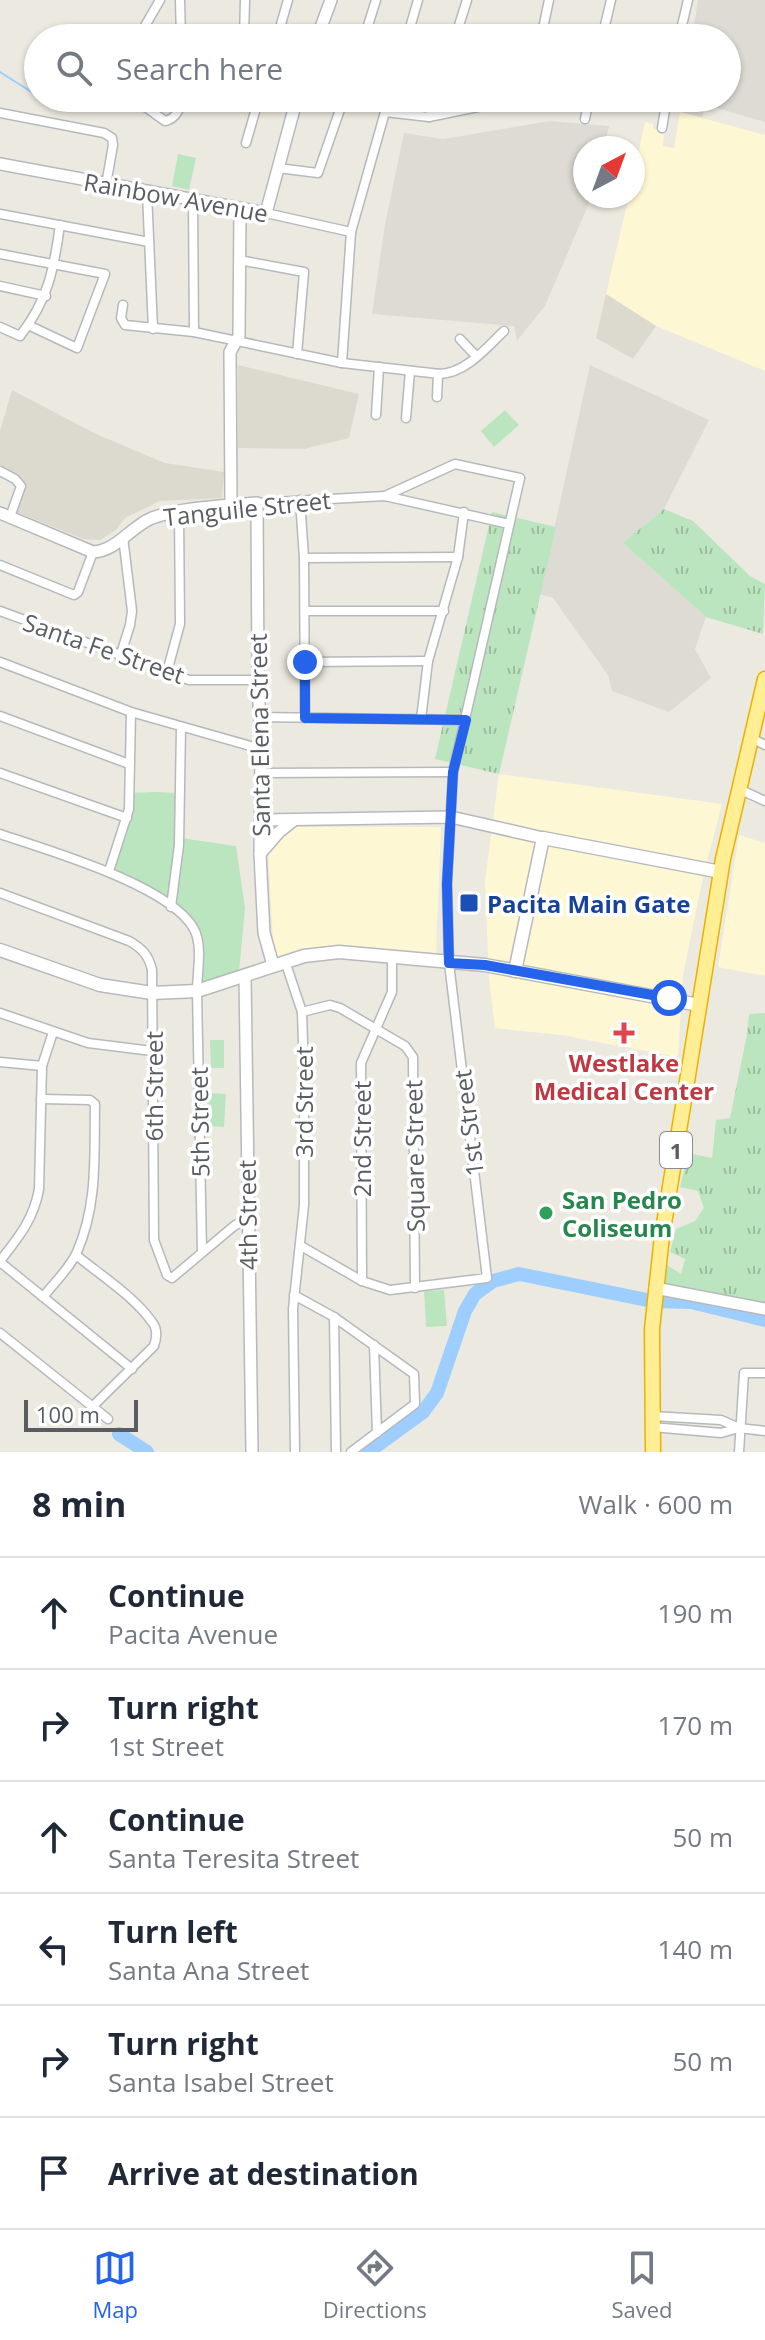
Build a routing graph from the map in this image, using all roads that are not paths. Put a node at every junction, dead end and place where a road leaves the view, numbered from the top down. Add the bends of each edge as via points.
1 (160, 0) edge
2 (180, 0) edge
3 (245, 0) edge
4 (331, 0) edge
5 (376, 0) edge
6 (418, 0) edge
7 (467, 0) edge
8 (611, 0) edge
9 (688, 0) edge
10 (285, 1) edge
11 (546, 1) edge
12 (146, 24) edge
13 (181, 24) edge
14 (244, 24) edge
15 (280, 24) edge
16 (322, 24) edge
17 (368, 24) edge
18 (411, 24) edge
19 (459, 24) edge
20 (543, 24) edge
21 (605, 24) edge
22 (682, 24) edge
23 (155, 112) edge
24 (177, 112) edge
25 (253, 112) edge
26 (293, 112) edge
27 (339, 112) edge
28 (385, 112) joint
29 (431, 112) edge
30 (453, 112) edge
31 (586, 112) edge
32 (665, 112) edge
33 (0, 113) edge
34 (429, 117) junction
35 (585, 119) dead end
36 (662, 128) dead end
37 (246, 143) dead end
38 (0, 164) edge
39 (278, 168) junction
40 (106, 185) junction
41 (147, 193) junction
42 (193, 200) junction
43 (240, 209) junction
44 (266, 213) junction
45 (0, 214) edge
46 (60, 225) junction
47 (351, 232) junction
48 (149, 242) junction
49 (0, 254) edge
50 (239, 260) junction
51 (55, 263) junction
52 (0, 286) edge
53 (46, 296) junction
54 (123, 305) dead end
55 (28, 325) junction
56 (0, 327) edge
57 (153, 329) junction
58 (504, 331) dead end
59 (194, 332) junction
60 (460, 339) dead end
61 (237, 343) junction
62 (297, 354) junction
63 (476, 356) junction
64 (342, 363) junction
65 (379, 367) junction
66 (410, 371) junction
67 (438, 374) junction
68 (437, 397) dead end
69 (376, 415) dead end
70 (406, 418) dead end
71 (0, 471) edge
72 (385, 496) junction
73 (300, 500) junction
74 (257, 503) junction
75 (231, 505) junction
76 (179, 512) junction
77 (464, 512) junction
78 (5, 515) edge
79 (509, 524) junction
80 (123, 537) junction
81 (93, 552) junction
82 (458, 557) junction
83 (304, 558) junction
84 (0, 565) edge
85 (0, 611) edge
86 (305, 611) junction
87 (444, 611) junction
88 (120, 657) junction
89 (428, 661) junction
90 (0, 662) edge
91 (305, 662) junction
92 (167, 672) junction
93 (258, 680) junction
94 (764, 688) edge
95 (131, 712) junction
96 (0, 716) edge
97 (260, 717) junction
98 (305, 718) junction
99 (421, 719) junction
100 (466, 720) junction
101 (181, 727) junction
102 (758, 741) edge
103 (261, 749) junction
104 (129, 764) junction
105 (453, 772) junction
106 (0, 773) edge
107 (261, 773) junction
108 (738, 788) junction
109 (765, 801) edge
110 (451, 817) junction
111 (127, 818) junction
112 (261, 820) junction
113 (295, 820) junction
114 (0, 834) edge
115 (543, 838) junction
116 (260, 854) junction
117 (109, 871) junction
118 (721, 872) junction
119 (0, 893) edge
120 (171, 907) junction
121 (0, 950) edge
122 (392, 956) junction
123 (279, 963) junction
124 (449, 963) junction
125 (515, 971) junction
126 (245, 977) junction
127 (197, 991) junction
128 (152, 993) junction
129 (699, 1005) junction
130 (302, 1012) junction
131 (0, 1013) edge
132 (376, 1028) junction
133 (53, 1032) junction
134 (152, 1051) junction
135 (0, 1062) edge
136 (42, 1066) junction
137 (41, 1099) junction
138 (247, 1218) junction
139 (301, 1246) junction
140 (202, 1252) junction
141 (76, 1255) junction
142 (0, 1262) edge
143 (362, 1281) junction
144 (415, 1288) junction
145 (294, 1295) junction
146 (43, 1297) junction
147 (654, 1297) junction
148 (765, 1309) edge
149 (334, 1317) junction
150 (0, 1333) edge
151 (374, 1345) junction
152 (132, 1369) junction
153 (765, 1373) edge
154 (92, 1407) junction
155 (108, 1419) dead end
156 (652, 1421) junction
157 (739, 1428) junction
158 (765, 1431) edge
159 (377, 1433) junction
160 (252, 1452) edge
161 (295, 1452) edge
162 (336, 1452) edge
163 (351, 1452) edge
164 (653, 1452) edge
165 (739, 1452) edge

1 - 12 street
2 - 13 street
3 - 14 street
4 - 16 street
5 - 17 street
6 - 18 street
7 - 19 street
8 - 21 street
9 - 22 street
10 - 15 street
11 - 20 street
23 - 24 street via 169,120
25 - 37 street
26 - 39 street
27 - 39 street via 318,173
28 - 34 street
28 - 47 street
29 - 34 street
30 - 34 street
31 - 35 street
32 - 36 street
33 - 40 street via 112,138
38 - 40 street, Rainbow Avenue
39 - 44 street
40 - 41 street, Rainbow Avenue
41 - 42 street, Rainbow Avenue
41 - 48 street
42 - 43 street, Rainbow Avenue
42 - 59 street
43 - 44 street, Rainbow Avenue
43 - 50 street
44 - 47 street, Rainbow Avenue
45 - 46 street
46 - 48 street
46 - 51 street
47 - 64 street
48 - 57 street
49 - 51 street
50 - 61 street
50 - 62 street via 304,272
51 - 53 street
51 - 55 street via 105,274 77,348
52 - 53 street
53 - 55 street
54 - 57 street via 122,324
55 - 56 street via 19,337
57 - 59 street
58 - 63 street
59 - 61 street
60 - 63 street
61 - 62 street
61 - 75 street via 230,352
62 - 64 street
63 - 67 street via 451,374
64 - 65 street
65 - 66 street
65 - 69 street
66 - 67 street
66 - 70 street
67 - 68 street
71 - 78 street via 21,486
72 - 73 street, Tanguile Street
72 - 77 street, Tanguile Street
72 - 79 street, 1st Street via 455,464 520,478
73 - 74 street, Tanguile Street
73 - 83 street
74 - 75 street, Tanguile Street
74 - 93 street, Santa Elena Street
75 - 76 street, Tanguile Street
76 - 80 street, Tanguile Street via 154,517
76 - 92 street via 180,624
77 - 79 street, Tanguile Street
77 - 82 street
78 - 81 street
79 - 100 street, 1st Street
80 - 81 street, Tanguile Street via 105,551
80 - 88 street via 132,611
81 - 84 street via 74,595
82 - 83 street
82 - 87 street
83 - 86 street
85 - 88 street, Santa Fe Street
86 - 87 street
86 - 91 street
87 - 89 street
88 - 92 street, Santa Fe Street
89 - 91 street
89 - 99 street
90 - 95 street
91 - 98 street
92 - 93 street, Santa Fe Street via 189,680
93 - 97 street, Santa Elena Street
94 - 102 highway, 1
95 - 101 street
95 - 104 street
96 - 104 street
97 - 98 street
97 - 103 street, Santa Elena Street
98 - 99 street
99 - 100 street
100 - 105 street, 1st Street
101 - 103 street
101 - 120 street via 179,845
102 - 108 highway, 1
103 - 107 street, Santa Elena Street
104 - 111 street
105 - 107 street
105 - 110 street, 1st Street
106 - 111 street
107 - 112 street, Santa Elena Street
108 - 109 street
108 - 118 highway, 1
110 - 113 street
110 - 115 street
110 - 124 street, 1st Street
111 - 117 street
112 - 113 street
112 - 116 street, Santa Elena Street
113 - 116 street
114 - 117 street, 5th Street
115 - 118 main road
115 - 125 main road
116 - 123 street, Santa Elena Street via 264,933
117 - 120 street, 5th Street
118 - 129 highway, 1
119 - 128 street, 6th Street via 138,946 150,962
120 - 127 street, 5th Street via 195,931
121 - 128 main road via 100,985
122 - 123 main road via 330,953
122 - 124 main road
122 - 132 street, 2nd Street via 392,992
123 - 126 main road
123 - 130 street, 3rd Street
124 - 125 main road
124 - 144 street, 1st Street via 487,1278
125 - 129 main road
126 - 127 main road
126 - 138 street, 4th Street
127 - 128 main road
127 - 140 street, 5th Street
128 - 134 street, 6th Street
129 - 147 highway, 1
130 - 132 street, Square Street via 330,1005
130 - 139 street, 3rd Street
131 - 133 street
132 - 143 street, 2nd Street via 361,1063
132 - 144 street, Square Street via 413,1057
133 - 134 street via 101,1046
133 - 136 street
134 - 140 street, 6th Street via 154,1240 172,1278
135 - 136 street
136 - 137 street
137 - 141 street via 95,1104 94,1194
137 - 142 street via 36,1207
138 - 140 street, 6th Street
138 - 160 street, 4th Street
139 - 143 street, 1st Street
139 - 145 street, 3rd Street
141 - 146 street
141 - 152 street via 153,1322 154,1346
142 - 146 street
143 - 144 street, 1st Street via 390,1290
145 - 149 street
145 - 161 street, 3rd Street
146 - 152 street
147 - 148 street
147 - 156 highway, 1
149 - 151 street
149 - 162 street
150 - 154 street
151 - 159 street
151 - 159 street via 414,1374 415,1404
152 - 154 street
153 - 157 street via 744,1373
154 - 155 street
156 - 157 street via 721,1420
156 - 164 highway, 1
157 - 158 street
157 - 165 street
159 - 163 street

